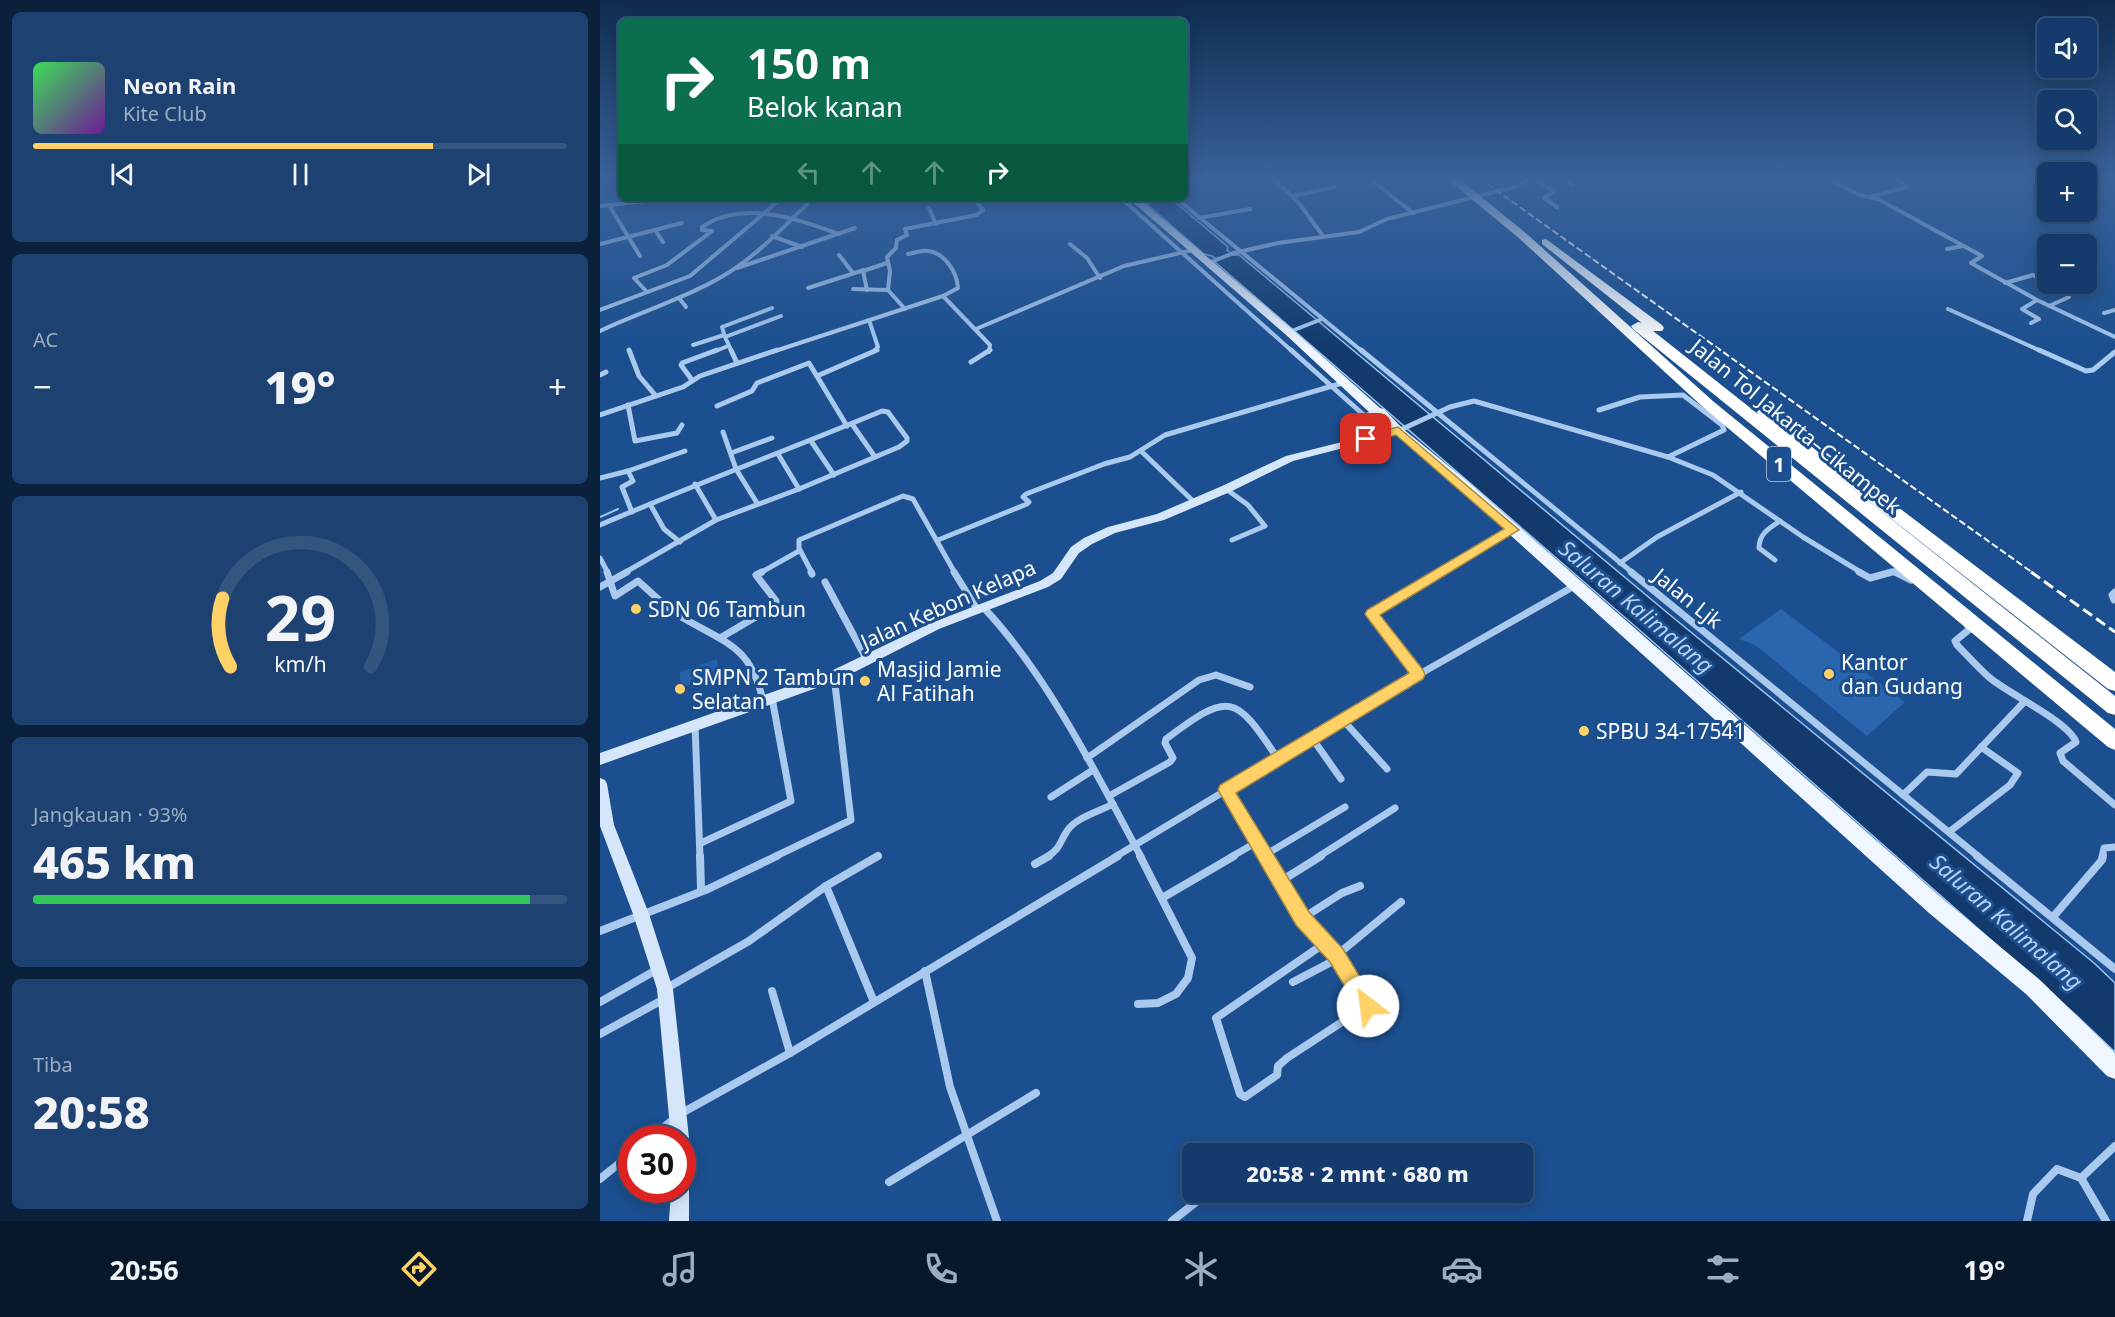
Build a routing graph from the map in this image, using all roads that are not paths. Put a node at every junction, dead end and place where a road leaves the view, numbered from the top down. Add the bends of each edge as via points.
1 (637, 235) edge
2 (658, 235) edge
3 (707, 235) edge
4 (739, 235) edge
5 (836, 235) edge
6 (907, 235) edge
7 (1167, 235) edge
8 (1171, 235) edge
9 (1218, 235) edge
10 (1332, 235) edge
11 (1522, 235) edge
12 (1523, 235) edge
13 (1530, 235) edge
14 (1537, 235) edge
15 (1945, 235) edge
16 (772, 236) joint
17 (1323, 236) joint
18 (629, 237) junction
19 (663, 242) dead end
20 (600, 244) edge
21 (1070, 244) dead end
22 (1964, 245) junction
23 (802, 247) junction
24 (1947, 249) dead end
25 (1187, 251) junction
26 (1237, 252) junction
27 (908, 254) dead end
28 (839, 255) dead end
29 (640, 256) dead end
30 (1212, 261) junction
31 (887, 263) junction
32 (734, 269) junction
33 (864, 270) junction
34 (853, 273) junction
35 (2037, 277) edge
36 (1100, 278) junction
37 (1221, 281) junction
38 (2004, 283) junction
39 (808, 288) dead end
40 (853, 289) dead end
41 (867, 290) junction
42 (888, 290) junction
43 (647, 292) junction
44 (943, 296) junction
45 (2069, 297) dead end
46 (679, 298) junction
47 (2037, 300) junction
48 (2049, 306) junction
49 (686, 307) dead end
50 (772, 308) dead end
51 (905, 309) junction
52 (1948, 309) dead end
53 (600, 310) edge
54 (2115, 310) edge
55 (2104, 313) dead end
56 (781, 316) dead end
57 (1270, 317) junction
58 (869, 320) junction
59 (1321, 320) junction
60 (1259, 321) junction
61 (2031, 323) dead end
62 (976, 328) junction
63 (600, 331) edge
64 (1291, 331) junction
65 (725, 336) junction
66 (2115, 337) edge
67 (1300, 342) junction
68 (693, 345) dead end
69 (728, 346) junction
70 (1287, 346) junction
71 (629, 350) dead end
72 (2115, 352) edge
73 (971, 362) dead end
74 (737, 363) junction
75 (817, 376) junction
76 (692, 380) junction
77 (1347, 382) junction
78 (1332, 387) junction
79 (656, 396) junction
80 (628, 405) junction
81 (717, 406) dead end
82 (1599, 410) dead end
83 (1380, 412) junction
84 (1434, 414) junction
85 (600, 415) edge
86 (1366, 417) junction
87 (682, 425) dead end
88 (850, 425) junction
89 (1396, 431) junction
90 (723, 432) dead end
91 (772, 438) dead end
92 (811, 441) junction
93 (686, 451) dead end
94 (1141, 452) junction
95 (731, 453) junction
96 (778, 454) junction
97 (875, 457) junction
98 (1668, 457) junction
99 (736, 469) junction
100 (628, 471) junction
101 (834, 475) junction
102 (600, 478) edge
103 (696, 484) junction
104 (799, 489) junction
105 (1226, 489) junction
106 (1741, 492) junction
107 (1193, 501) junction
108 (757, 503) junction
109 (650, 504) junction
110 (632, 512) junction
111 (716, 520) junction
112 (1779, 521) junction
113 (600, 525) edge
114 (1513, 530) junction
115 (938, 540) junction
116 (1232, 540) dead end
117 (680, 542) junction
118 (800, 550) junction
119 (600, 558) edge
120 (1776, 560) dead end
121 (1620, 563) junction
122 (812, 574) dead end
123 (612, 581) junction
124 (825, 582) dead end
125 (1576, 585) junction
126 (600, 586) edge
127 (980, 608) junction
128 (720, 638) junction
129 (867, 660) junction
130 (1418, 675) junction
131 (834, 676) junction
132 (2115, 683) edge
133 (1250, 687) dead end
134 (768, 700) junction
135 (2025, 701) junction
136 (2115, 706) edge
137 (1343, 720) junction
138 (695, 725) junction
139 (2115, 727) edge
140 (1312, 738) junction
141 (2115, 741) edge
142 (1981, 747) junction
143 (1087, 758) junction
144 (600, 759) edge
145 (1278, 759) junction
146 (1387, 769) dead end
147 (1093, 770) junction
148 (1341, 779) dead end
149 (600, 784) edge
150 (1226, 790) junction
151 (1904, 795) junction
152 (1108, 796) junction
153 (1051, 797) dead end
154 (1113, 804) junction
155 (2115, 805) edge
156 (1345, 807) dead end
157 (1395, 808) dead end
158 (1949, 832) junction
159 (1257, 842) junction
160 (701, 843) junction
161 (1136, 844) junction
162 (2115, 847) edge
163 (1265, 855) junction
164 (879, 856) dead end
165 (1035, 864) dead end
166 (1281, 882) junction
167 (826, 886) junction
168 (1360, 886) dead end
169 (704, 890) junction
170 (1162, 898) junction
171 (1401, 902) dead end
172 (641, 914) junction
173 (2053, 917) junction
174 (1303, 918) junction
175 (600, 931) edge
176 (1325, 943) junction
177 (1338, 957) junction
178 (658, 969) junction
179 (2115, 969) edge
180 (925, 971) junction
181 (1293, 982) dead end
182 (772, 991) dead end
183 (665, 994) junction
184 (600, 1002) edge
185 (874, 1002) junction
186 (1138, 1004) dead end
187 (600, 1034) edge
188 (790, 1053) junction
189 (2115, 1068) edge
190 (1036, 1093) dead end
191 (680, 1114) junction
192 (666, 1125) edge
193 (680, 1125) edge
194 (967, 1136) junction
195 (2115, 1146) edge
196 (618, 1164) edge
197 (2081, 1178) junction
198 (600, 1179) edge
199 (889, 1182) dead end
200 (680, 1203) edge
201 (1195, 1203) edge
202 (679, 1221) edge
203 (998, 1221) edge
204 (1172, 1221) edge
205 (2027, 1221) edge
206 (2106, 1221) edge

1 - 18 street
2 - 19 street
3 - 43 street via 667,265 634,278
4 - 43 street via 690,276
5 - 23 street
6 - 31 street via 897,240
7 - 25 street
8 - 25 main road
9 - 26 street, Jalan Ljk
10 - 17 street
11 - 141 highway, 1 via 1709,405
12 - 136 highway, Jalan Tol Jakarta–Cikampek / 1
13 - 139 highway, 1 via 1718,404
14 - 132 highway, Jalan Tol Jakarta–Cikampek / 1
15 - 22 street
16 - 23 street
16 - 32 street
17 - 26 street
18 - 20 street
18 - 29 street
21 - 36 street via 1085,256
22 - 24 street
22 - 38 street via 1982,256 1971,264
23 - 32 street
25 - 30 main road
25 - 36 street via 1133,263
25 - 37 street
26 - 30 street
26 - 59 street, Jalan Ljk
27 - 44 street via 931,251 947,260 959,285
28 - 34 street
30 - 37 main road
31 - 33 street
31 - 42 street
32 - 46 street
33 - 34 street
33 - 41 street
34 - 39 street
35 - 38 street
36 - 62 street
37 - 57 main road
37 - 60 street
38 - 47 street
40 - 41 street
41 - 42 street
42 - 51 street
43 - 53 street
44 - 51 street
44 - 62 street
45 - 48 street
46 - 49 street
46 - 63 street
47 - 48 street
47 - 61 street via 2022,309 2039,319
48 - 66 street
50 - 65 street via 722,327
51 - 58 street
52 - 72 street via 2086,371
54 - 55 street
56 - 65 street
57 - 60 main road
57 - 64 main road
58 - 74 street
58 - 75 street via 877,350
59 - 64 street
59 - 84 street, Jalan Ljk
60 - 70 street
62 - 73 street via 991,349
64 - 67 main road
65 - 68 street
65 - 69 street
67 - 70 main road
67 - 77 main road
69 - 74 street
69 - 76 street via 682,363
70 - 78 street
71 - 79 street via 639,376
74 - 76 street
75 - 81 street via 807,363 757,383 752,391
75 - 88 street
76 - 79 street
77 - 78 street
77 - 83 main road
78 - 86 street
78 - 94 street via 1166,435
79 - 80 street
80 - 85 street
80 - 87 street via 635,441 677,433
82 - 98 street via 1640,397 1683,395 1725,430
83 - 86 main road
83 - 89 main road
84 - 89 street
84 - 98 street via 1464,403 1484,403
84 - 121 street, Jalan Ljk
86 - 89 street
88 - 92 street
88 - 97 street
88 - 97 street via 884,411 907,438 904,444
89 - 105 street, Jalan Kebon Kelapa via 1290,458
89 - 114 main road
90 - 95 street
91 - 95 street
92 - 96 street
92 - 101 street
93 - 100 street
94 - 107 street
94 - 115 street via 1026,494 1023,497 1027,504
95 - 99 street
96 - 99 street
96 - 104 street
97 - 101 street
98 - 106 street via 1694,466
99 - 103 street
99 - 108 street
100 - 102 street
100 - 110 street via 633,481 622,487
101 - 104 street
103 - 109 street
103 - 111 street
104 - 108 street
105 - 107 street, Jalan Kebon Kelapa
105 - 116 street via 1248,505 1265,526
106 - 112 street
106 - 121 street via 1657,537
107 - 127 street, Jalan Kebon Kelapa via 1149,521 1088,541 1075,550 1057,576
108 - 111 street
109 - 110 street
109 - 117 street via 664,529
110 - 113 street
111 - 117 street
112 - 120 street via 1764,531 1758,544
112 - 135 street via 1870,578 1894,571 1912,580 1971,628 1955,641 1957,645 1991,679
114 - 125 main road
114 - 130 street via 1371,614
115 - 118 street via 913,499 903,496 799,540
115 - 127 street via 937,545
117 - 123 street
118 - 122 street
118 - 128 street via 756,575 776,604
119 - 123 street
121 - 151 street, Jalan Ljk
123 - 126 street
123 - 128 street via 615,596 638,581 683,618
124 - 129 street
125 - 130 street
125 - 189 main road via 1936,906 2033,987
127 - 129 street, Jalan Kebon Kelapa
127 - 143 street via 1002,625 1016,644
128 - 134 street via 735,645 752,664
129 - 131 street, Jalan Kebon Kelapa
130 - 137 street
131 - 134 street, Jalan Kebon Kelapa
131 - 169 street via 851,820
133 - 143 street via 1216,675 1199,680
134 - 138 street, Jalan Kebon Kelapa
134 - 160 street via 791,801
135 - 142 street
135 - 155 street via 2075,738 2076,742 2060,753 2063,761
137 - 140 street
137 - 146 street
138 - 144 street, Jalan Kebon Kelapa
138 - 160 street
140 - 145 street
140 - 148 street
142 - 151 street via 1956,774 1927,772
142 - 158 street via 2018,773 2010,785
143 - 147 street
145 - 150 street
145 - 152 street via 1246,714 1221,706 1166,739 1164,743 1173,758 1170,762
147 - 152 street
147 - 153 street
149 - 172 street via 613,844
150 - 159 street
150 - 161 street
151 - 158 street, Jalan Ljk
152 - 154 street
154 - 161 street
154 - 165 street via 1076,823 1067,831 1059,850
156 - 163 street
157 - 166 street
158 - 173 street, Jalan Ljk
159 - 163 street
159 - 170 street
160 - 169 street
161 - 170 street
161 - 180 street
162 - 173 street via 2104,848 2102,860
163 - 166 street
164 - 167 street
166 - 174 street
167 - 183 street
167 - 185 street
168 - 174 street
169 - 172 street
170 - 186 street via 1192,958 1192,968 1183,987 1168,1000 1151,1006
171 - 177 street
172 - 175 street
172 - 178 street
173 - 179 street, Jalan Ljk
174 - 176 street
176 - 177 street
176 - 177 street via 1216,1018 1240,1094 1245,1097 1272,1080 1278,1065 1287,1058 1367,1007
177 - 181 street
178 - 183 street
178 - 184 street
180 - 185 street
180 - 194 street via 950,1087
182 - 188 street
183 - 187 street
183 - 191 street
185 - 188 street
188 - 191 street
190 - 194 street
191 - 192 street
191 - 193 street
194 - 199 street
194 - 203 street
195 - 197 street
196 - 198 street
197 - 205 street via 2057,1169 2032,1194
197 - 206 street
200 - 202 street
201 - 204 street

